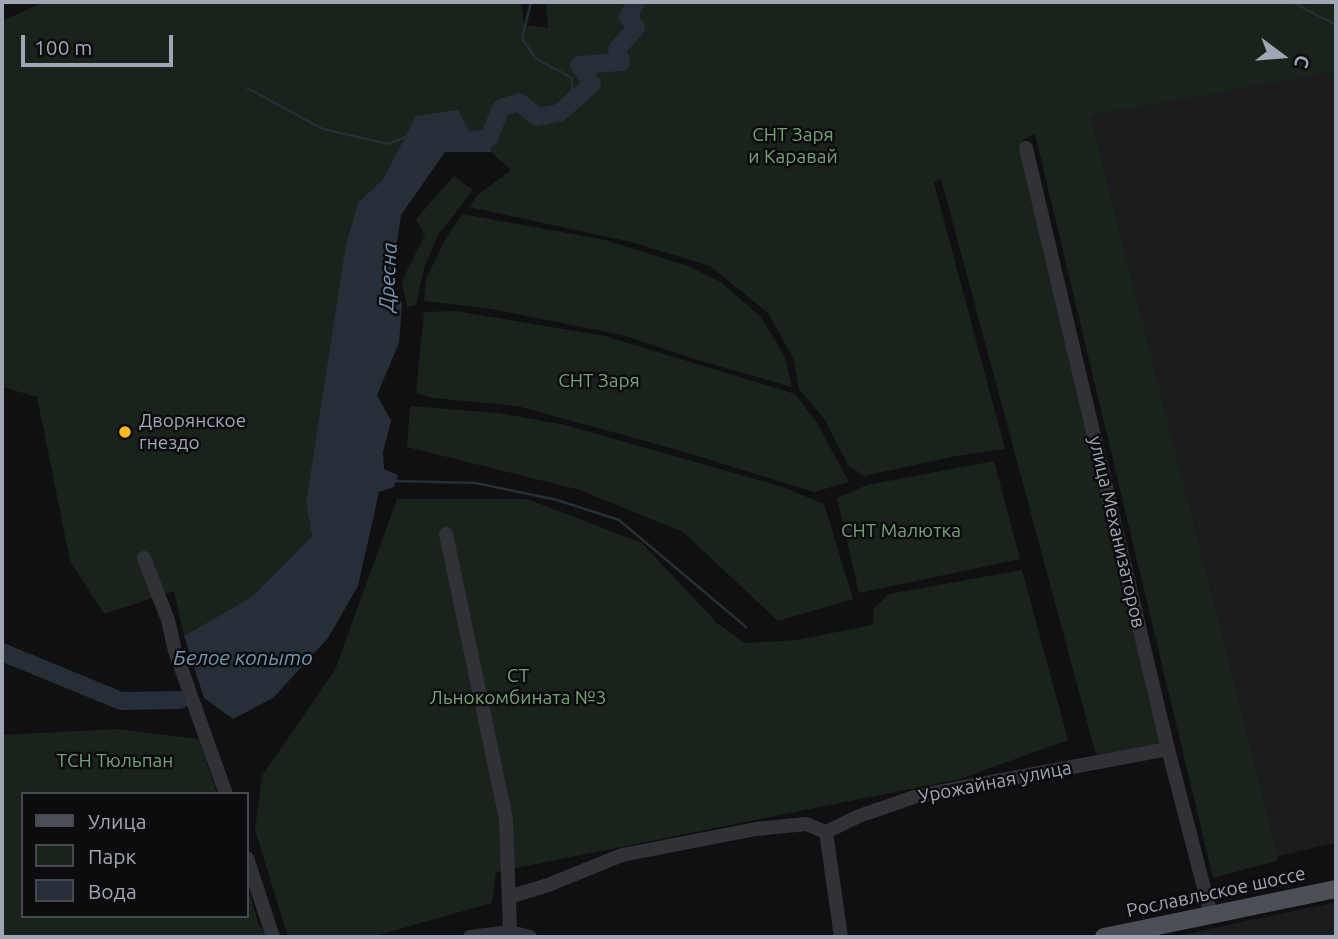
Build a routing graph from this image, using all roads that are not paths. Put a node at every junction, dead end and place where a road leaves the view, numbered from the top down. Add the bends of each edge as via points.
1 (1027, 148) dead end
2 (446, 534) dead end
3 (144, 558) dead end
4 (1168, 749) junction
5 (225, 792) edge
6 (826, 832) junction
7 (248, 861) edge
8 (1336, 889) edge
9 (509, 897) junction
10 (1211, 915) junction
11 (510, 932) junction
12 (273, 937) edge
13 (470, 937) edge
14 (530, 937) edge
15 (841, 937) edge
16 (1104, 937) edge

1 - 4 street, улица Механизаторов
2 - 9 street via 506,820
3 - 5 street
4 - 6 street, Урожайная улица via 917,796
4 - 10 street, улица Механизаторов
6 - 9 street via 806,824 622,855
6 - 15 street
7 - 12 street
8 - 10 main road, Рославльское шоссе
9 - 11 street
10 - 16 main road, Рославльское шоссе
11 - 13 street
11 - 14 street

